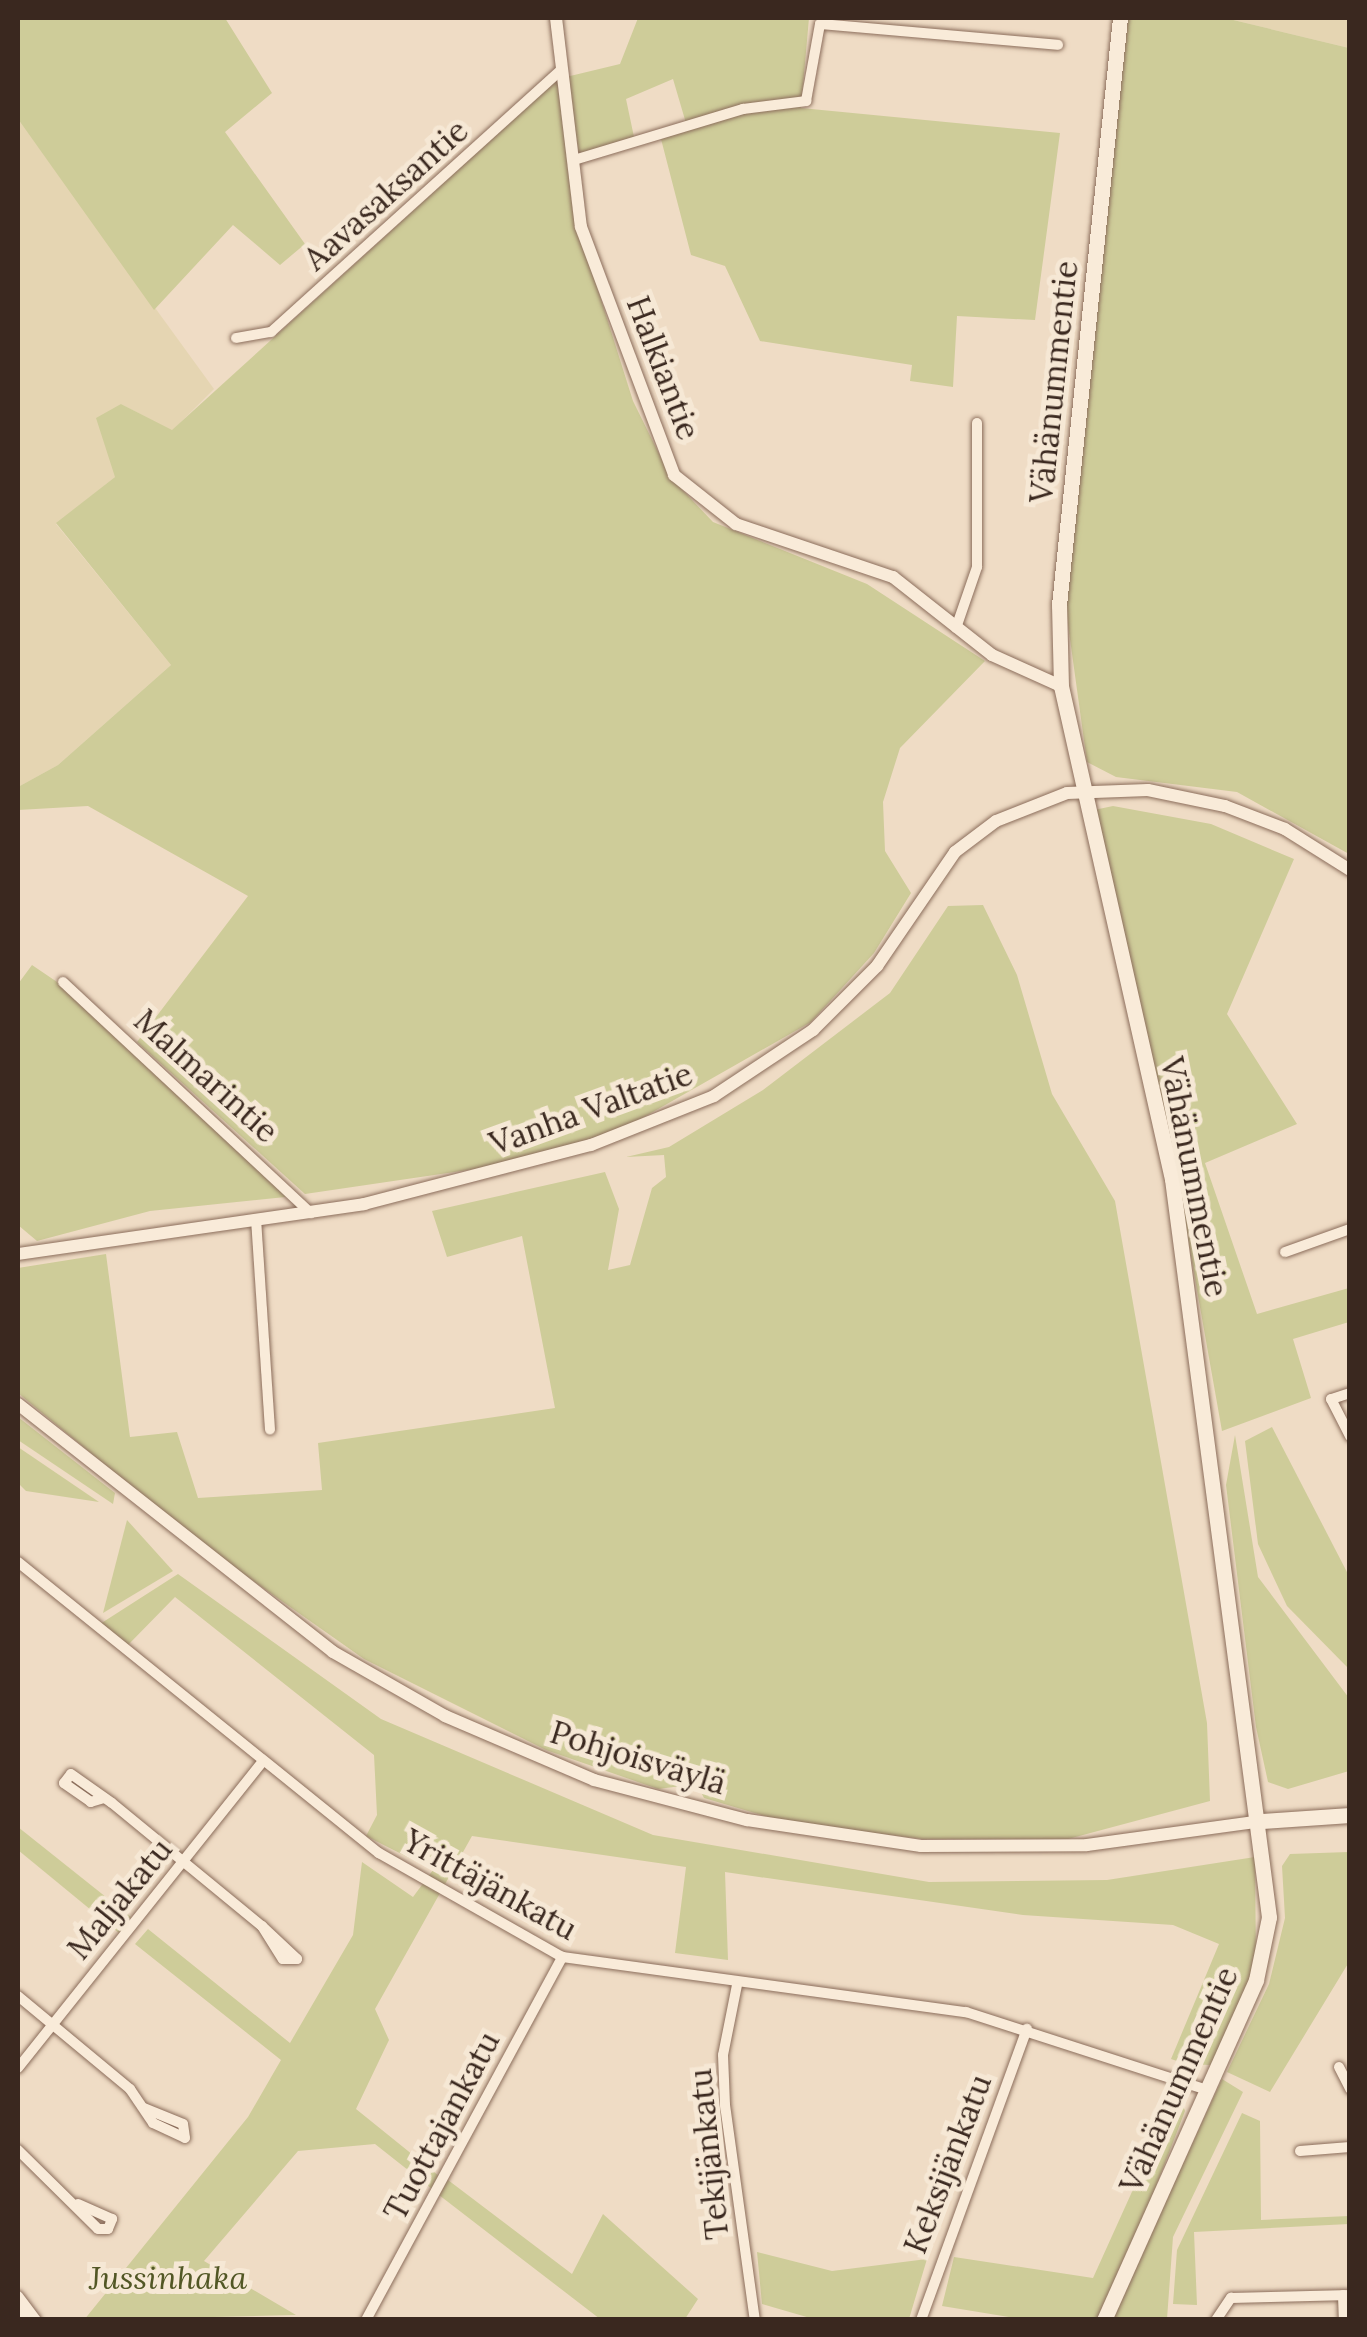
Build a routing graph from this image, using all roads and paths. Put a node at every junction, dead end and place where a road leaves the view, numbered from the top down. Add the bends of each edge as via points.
1 (556, 18) edge
2 (1120, 18) edge
3 (1058, 45) dead end
4 (561, 70) junction
5 (574, 160) junction
6 (236, 338) dead end
7 (977, 424) dead end
8 (956, 628) junction
9 (1061, 686) junction
10 (1080, 790) junction
11 (1350, 870) edge
12 (63, 982) dead end
13 (311, 1212) junction
14 (256, 1219) junction
15 (1350, 1230) edge
16 (18, 1251) edge
17 (1285, 1252) dead end
18 (1350, 1393) edge
19 (18, 1404) edge
20 (270, 1430) dead end
21 (1350, 1436) edge
22 (20, 1568) edge
23 (262, 1762) junction
24 (104, 1798) dead end
25 (1350, 1815) edge
26 (1262, 1822) junction
27 (181, 1864) junction
28 (262, 1926) dead end
29 (562, 1957) junction
30 (737, 1984) junction
31 (18, 1996) edge
32 (1027, 2028) junction
33 (48, 2029) junction
34 (1338, 2067) dead end
35 (18, 2068) edge
36 (1205, 2089) junction
37 (1350, 2089) edge
38 (144, 2108) dead end
39 (1350, 2147) edge
40 (18, 2150) edge
41 (1300, 2151) dead end
42 (78, 2204) dead end
43 (1346, 2295) edge
44 (18, 2296) edge
45 (18, 2311) edge
46 (35, 2320) edge
47 (366, 2320) edge
48 (754, 2320) edge
49 (921, 2320) edge
50 (1104, 2320) edge
51 (1216, 2320) edge
52 (1344, 2320) edge

1 - 4 street, Halkiantie
2 - 9 main road, Vähänummentie via 1059,606
3 - 5 street via 820,24 806,102 743,109
4 - 5 street, Halkiantie
4 - 6 street, Aavasaksantie via 271,332
5 - 8 street, Halkiantie via 581,227 674,475 736,524 892,576
7 - 8 street via 978,566
8 - 9 street, Halkiantie
9 - 10 main road, Vähänummentie
10 - 11 street, Vanha Valtatie via 1148,790 1224,806 1285,829
10 - 13 street, Vanha Valtatie via 996,822 955,852 878,966 813,1030 714,1096 483,1177
10 - 26 main road, Vähänummentie via 1172,1180
12 - 13 street, Malmarintie
13 - 14 street, Vanha Valtatie
14 - 16 street, Vanha Valtatie
14 - 20 street
15 - 17 street
18 - 21 street via 1331,1399
19 - 26 street, Pohjoisväylä via 333,1652 445,1716 594,1780 747,1820 921,1846 1087,1845
22 - 23 street, Yrittäjänkatu
23 - 27 street, Maljakatu
23 - 29 street, Yrittäjänkatu via 421,1882
24 - 27 street
25 - 26 main road, Pohjoisväylä
26 - 36 main road, Vähänummentie via 1266,1948
27 - 28 street
27 - 33 street, Maljakatu
29 - 30 street, Yrittäjänkatu
29 - 47 street, Tuottajankatu
30 - 32 street, Yrittäjänkatu
30 - 48 street, Tekijänkatu via 722,2055
31 - 33 street
32 - 36 street, Yrittäjänkatu
32 - 49 street, Keksijänkatu
33 - 35 street, Maljakatu
33 - 38 street
34 - 37 street
36 - 50 main road, Vähänummentie
39 - 41 street
40 - 42 street
43 - 51 street via 1219,2304
43 - 52 street
44 - 46 street
45 - 46 street

